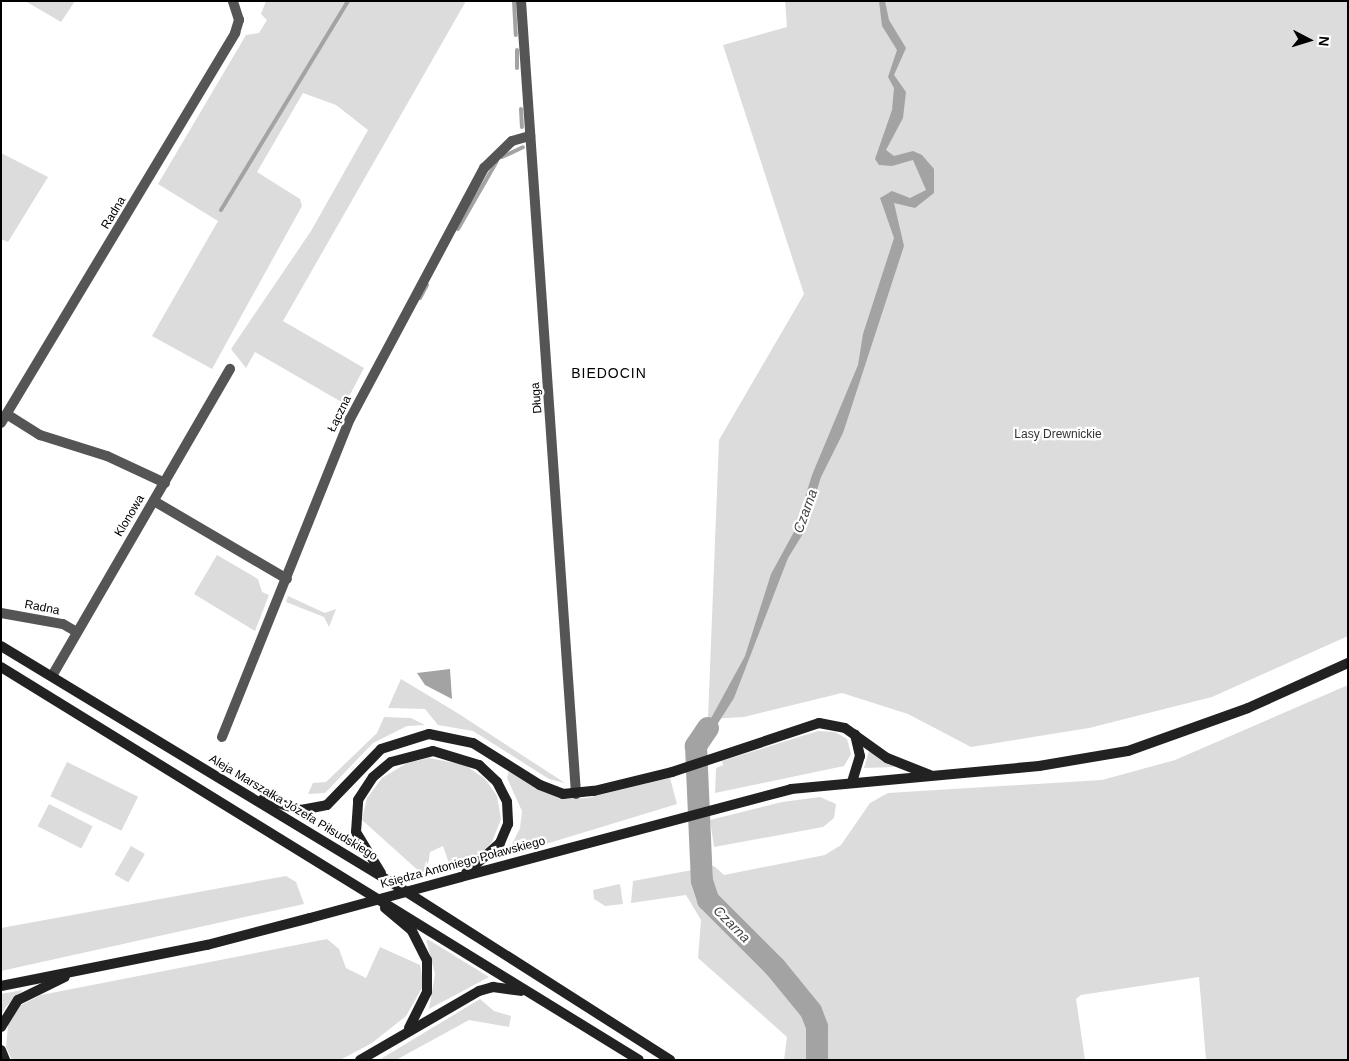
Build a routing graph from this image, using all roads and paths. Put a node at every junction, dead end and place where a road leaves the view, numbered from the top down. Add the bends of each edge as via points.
1 (233, 1) edge
2 (521, 1) edge
3 (530, 136) junction
4 (230, 369) dead end
5 (5, 419) edge
6 (165, 483) junction
7 (154, 501) junction
8 (287, 579) junction
9 (1, 613) edge
10 (77, 632) junction
11 (1, 646) edge
12 (1348, 663) edge
13 (1, 667) edge
14 (52, 676) junction
15 (854, 734) junction
16 (222, 738) dead end
17 (933, 777) junction
18 (852, 782) junction
19 (241, 791) junction
20 (576, 794) junction
21 (461, 877) junction
22 (390, 882) junction
23 (359, 886) junction
24 (78, 970) junction
25 (1, 986) edge
26 (532, 994) junction
27 (1, 1027) edge
28 (408, 1029) junction
29 (1, 1050) edge
30 (5, 1060) edge
31 (360, 1060) edge
32 (640, 1060) edge
33 (670, 1060) edge

1 - 5 street, Radna via 238,12 235,33
2 - 3 street, Długa
3 - 8 street, Łączna via 496,152 471,189 350,419
3 - 20 street, Długa
4 - 6 street, Klonowa
5 - 6 street via 40,435 107,456
6 - 7 street, Klonowa
7 - 8 street
7 - 10 street, Klonowa
8 - 16 street, Łączna
9 - 10 street, Radna via 63,624
10 - 14 street, Klonowa
11 - 14 main road, Aleja Marszałka Józefa Piłsudskiego
12 - 17 main road, Księdza Antoniego Poławskiego via 1248,708 1128,752
13 - 23 main road
14 - 19 main road, Aleja Marszałka Józefa Piłsudskiego
15 - 17 main road via 887,758
15 - 18 main road via 860,756
15 - 20 main road via 839,726 813,724 672,772
17 - 18 main road, Księdza Antoniego Poławskiego
18 - 21 main road, Księdza Antoniego Poławskiego via 791,789 725,803
19 - 20 main road via 286,808 308,810 327,805 368,759 389,745 414,736 439,734 480,746 554,791
19 - 22 main road, Aleja Marszałka Józefa Piłsudskiego
21 - 22 main road via 498,847 508,824 507,802 497,782 475,762 450,753 422,752 380,770 363,790 355,809 358,838
21 - 24 main road, Księdza Antoniego Poławskiego, bridge via 310,918
22 - 33 main road, Aleja Marszałka Józefa Piłsudskiego
23 - 26 main road
23 - 28 main road via 412,931 427,960 427,992
24 - 25 main road, Księdza Antoniego Poławskiego
24 - 27 main road via 18,1000
26 - 28 main road via 506,987 479,991
26 - 32 main road
28 - 31 main road
29 - 30 main road

